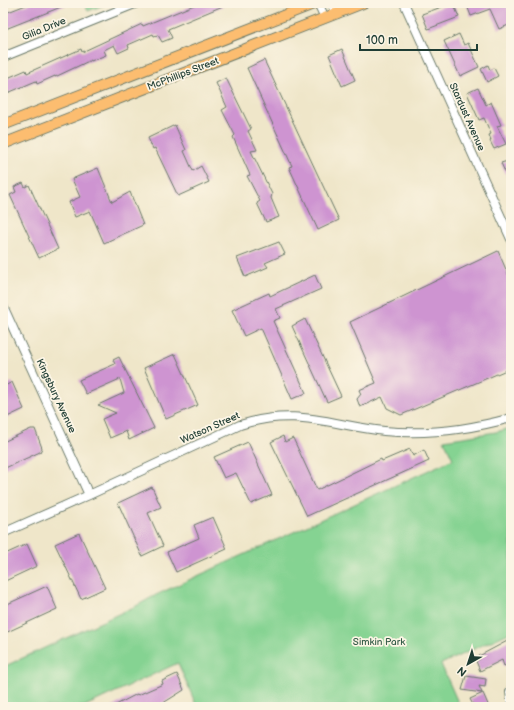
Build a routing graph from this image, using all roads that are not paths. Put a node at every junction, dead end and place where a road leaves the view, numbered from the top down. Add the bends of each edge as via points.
1 (137, 3) edge
2 (317, 3) edge
3 (332, 3) edge
4 (363, 3) edge
5 (404, 3) edge
6 (337, 14) junction
7 (325, 18) junction
8 (225, 39) junction
9 (232, 54) junction
10 (3, 57) edge
11 (176, 58) junction
12 (182, 74) junction
13 (3, 125) edge
14 (3, 144) edge
15 (511, 239) edge
16 (3, 306) edge
17 (511, 418) edge
18 (89, 495) junction
19 (3, 532) edge
20 (511, 689) edge
21 (511, 700) edge

1 - 10 street, Gilia Drive
2 - 7 street
2 - 8 main road, McPhillips Street
3 - 6 street
4 - 6 main road, McPhillips Street
5 - 15 street, Stardust Avenue
6 - 7 main road, McPhillips Street
7 - 9 main road, McPhillips Street
8 - 9 main road
8 - 11 main road, McPhillips Street
9 - 12 main road, McPhillips Street
11 - 12 main road
11 - 13 main road, McPhillips Street
12 - 14 main road, McPhillips Street
16 - 18 street, Kingsbury Avenue
17 - 18 street, Watson Street via 471,427 428,431 385,431 308,418 268,418 240,425
18 - 19 street, Watson Street
20 - 21 street

